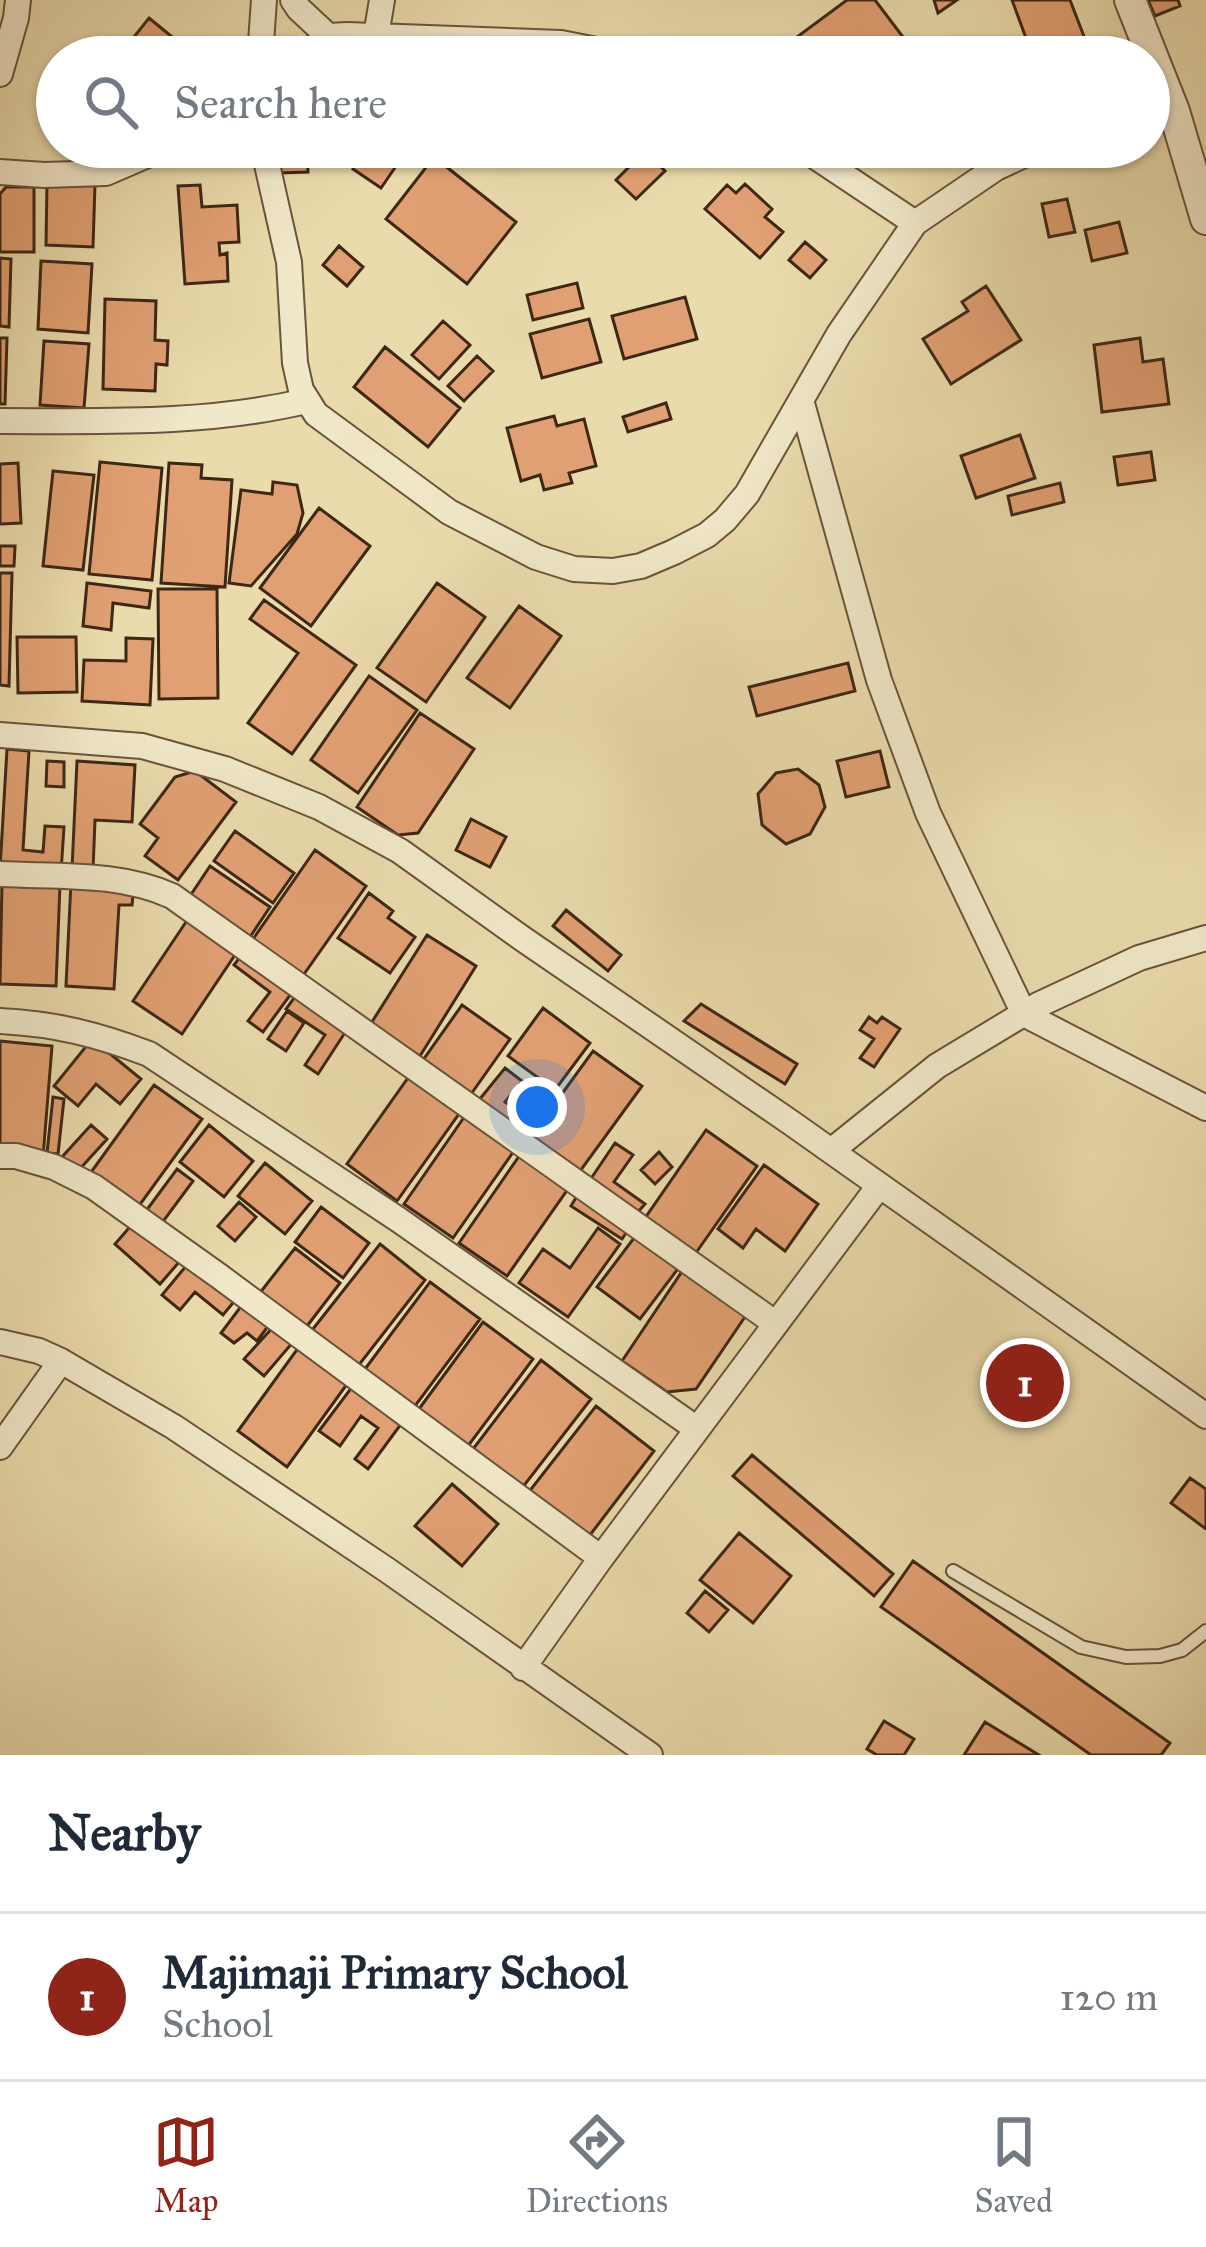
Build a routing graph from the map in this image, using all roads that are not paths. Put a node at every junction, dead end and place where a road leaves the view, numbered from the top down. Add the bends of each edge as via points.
1 (18, 0) edge
2 (264, 0) edge
3 (293, 0) edge
4 (382, 0) edge
5 (1130, 0) edge
6 (261, 36) edge
7 (328, 36) joint
8 (376, 36) joint
9 (1140, 36) edge
10 (0, 74) edge
11 (1170, 135) edge
12 (118, 168) edge
13 (268, 168) edge
14 (832, 168) edge
15 (996, 168) edge
16 (0, 172) edge
17 (1206, 219) edge
18 (915, 224) junction
19 (801, 400) junction
20 (306, 401) junction
21 (0, 422) edge
22 (0, 734) edge
23 (0, 874) edge
24 (1206, 938) edge
25 (1024, 1013) junction
26 (0, 1021) edge
27 (1206, 1108) edge
28 (831, 1151) junction
29 (0, 1156) edge
30 (879, 1186) junction
31 (775, 1323) junction
32 (0, 1342) edge
33 (62, 1361) junction
34 (1206, 1416) edge
35 (698, 1429) junction
36 (0, 1447) edge
37 (601, 1558) junction
38 (953, 1571) dead end
39 (1206, 1631) edge
40 (523, 1668) junction
41 (650, 1755) edge

1 - 10 street
2 - 6 street
3 - 7 street
4 - 8 street
5 - 9 street
7 - 8 street
11 - 17 street
12 - 16 street
13 - 20 street
14 - 18 street
15 - 18 street
18 - 19 street
19 - 20 street via 725,520 674,552 613,571 536,557 449,512
19 - 25 street via 895,724 928,813
20 - 21 street via 212,417
22 - 28 street via 142,746 319,807 400,851
23 - 31 street via 123,880 172,896
24 - 25 street via 1139,958
25 - 27 street
25 - 28 street via 938,1066
26 - 35 street via 46,1023 149,1054
28 - 30 street
29 - 37 street via 54,1167 94,1187
30 - 31 street
30 - 34 street
31 - 35 street
32 - 33 street
33 - 36 street
33 - 40 street via 193,1440
35 - 37 street
37 - 40 street
38 - 39 lane via 1081,1647 1160,1656
40 - 41 street

